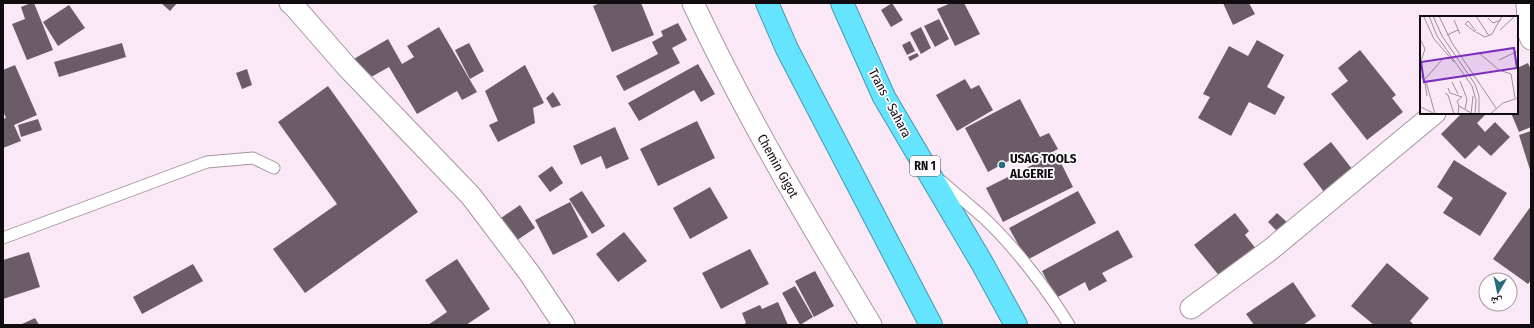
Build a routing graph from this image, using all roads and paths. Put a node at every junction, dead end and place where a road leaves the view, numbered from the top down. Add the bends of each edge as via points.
1 (290, 3) edge
2 (693, 3) edge
3 (767, 3) edge
4 (842, 3) edge
5 (1527, 3) edge
6 (1526, 39) edge
7 (1433, 114) edge
8 (274, 168) dead end
9 (927, 169) junction
10 (3, 238) edge
11 (1191, 308) dead end
12 (564, 325) edge
13 (870, 325) edge
14 (931, 325) edge
15 (1016, 325) edge
16 (1069, 325) edge

1 - 12 street via 347,67 471,196 530,274
2 - 13 street, Chemin Gigot via 716,51 795,196
3 - 14 highway via 787,49
4 - 9 highway, Trans - Sahara / RN 1 via 884,97
5 - 6 street
7 - 11 street via 1270,250
8 - 10 lane via 253,158 207,162
9 - 15 highway, Trans - Sahara / RN 1
9 - 16 lane via 984,218 1015,251

